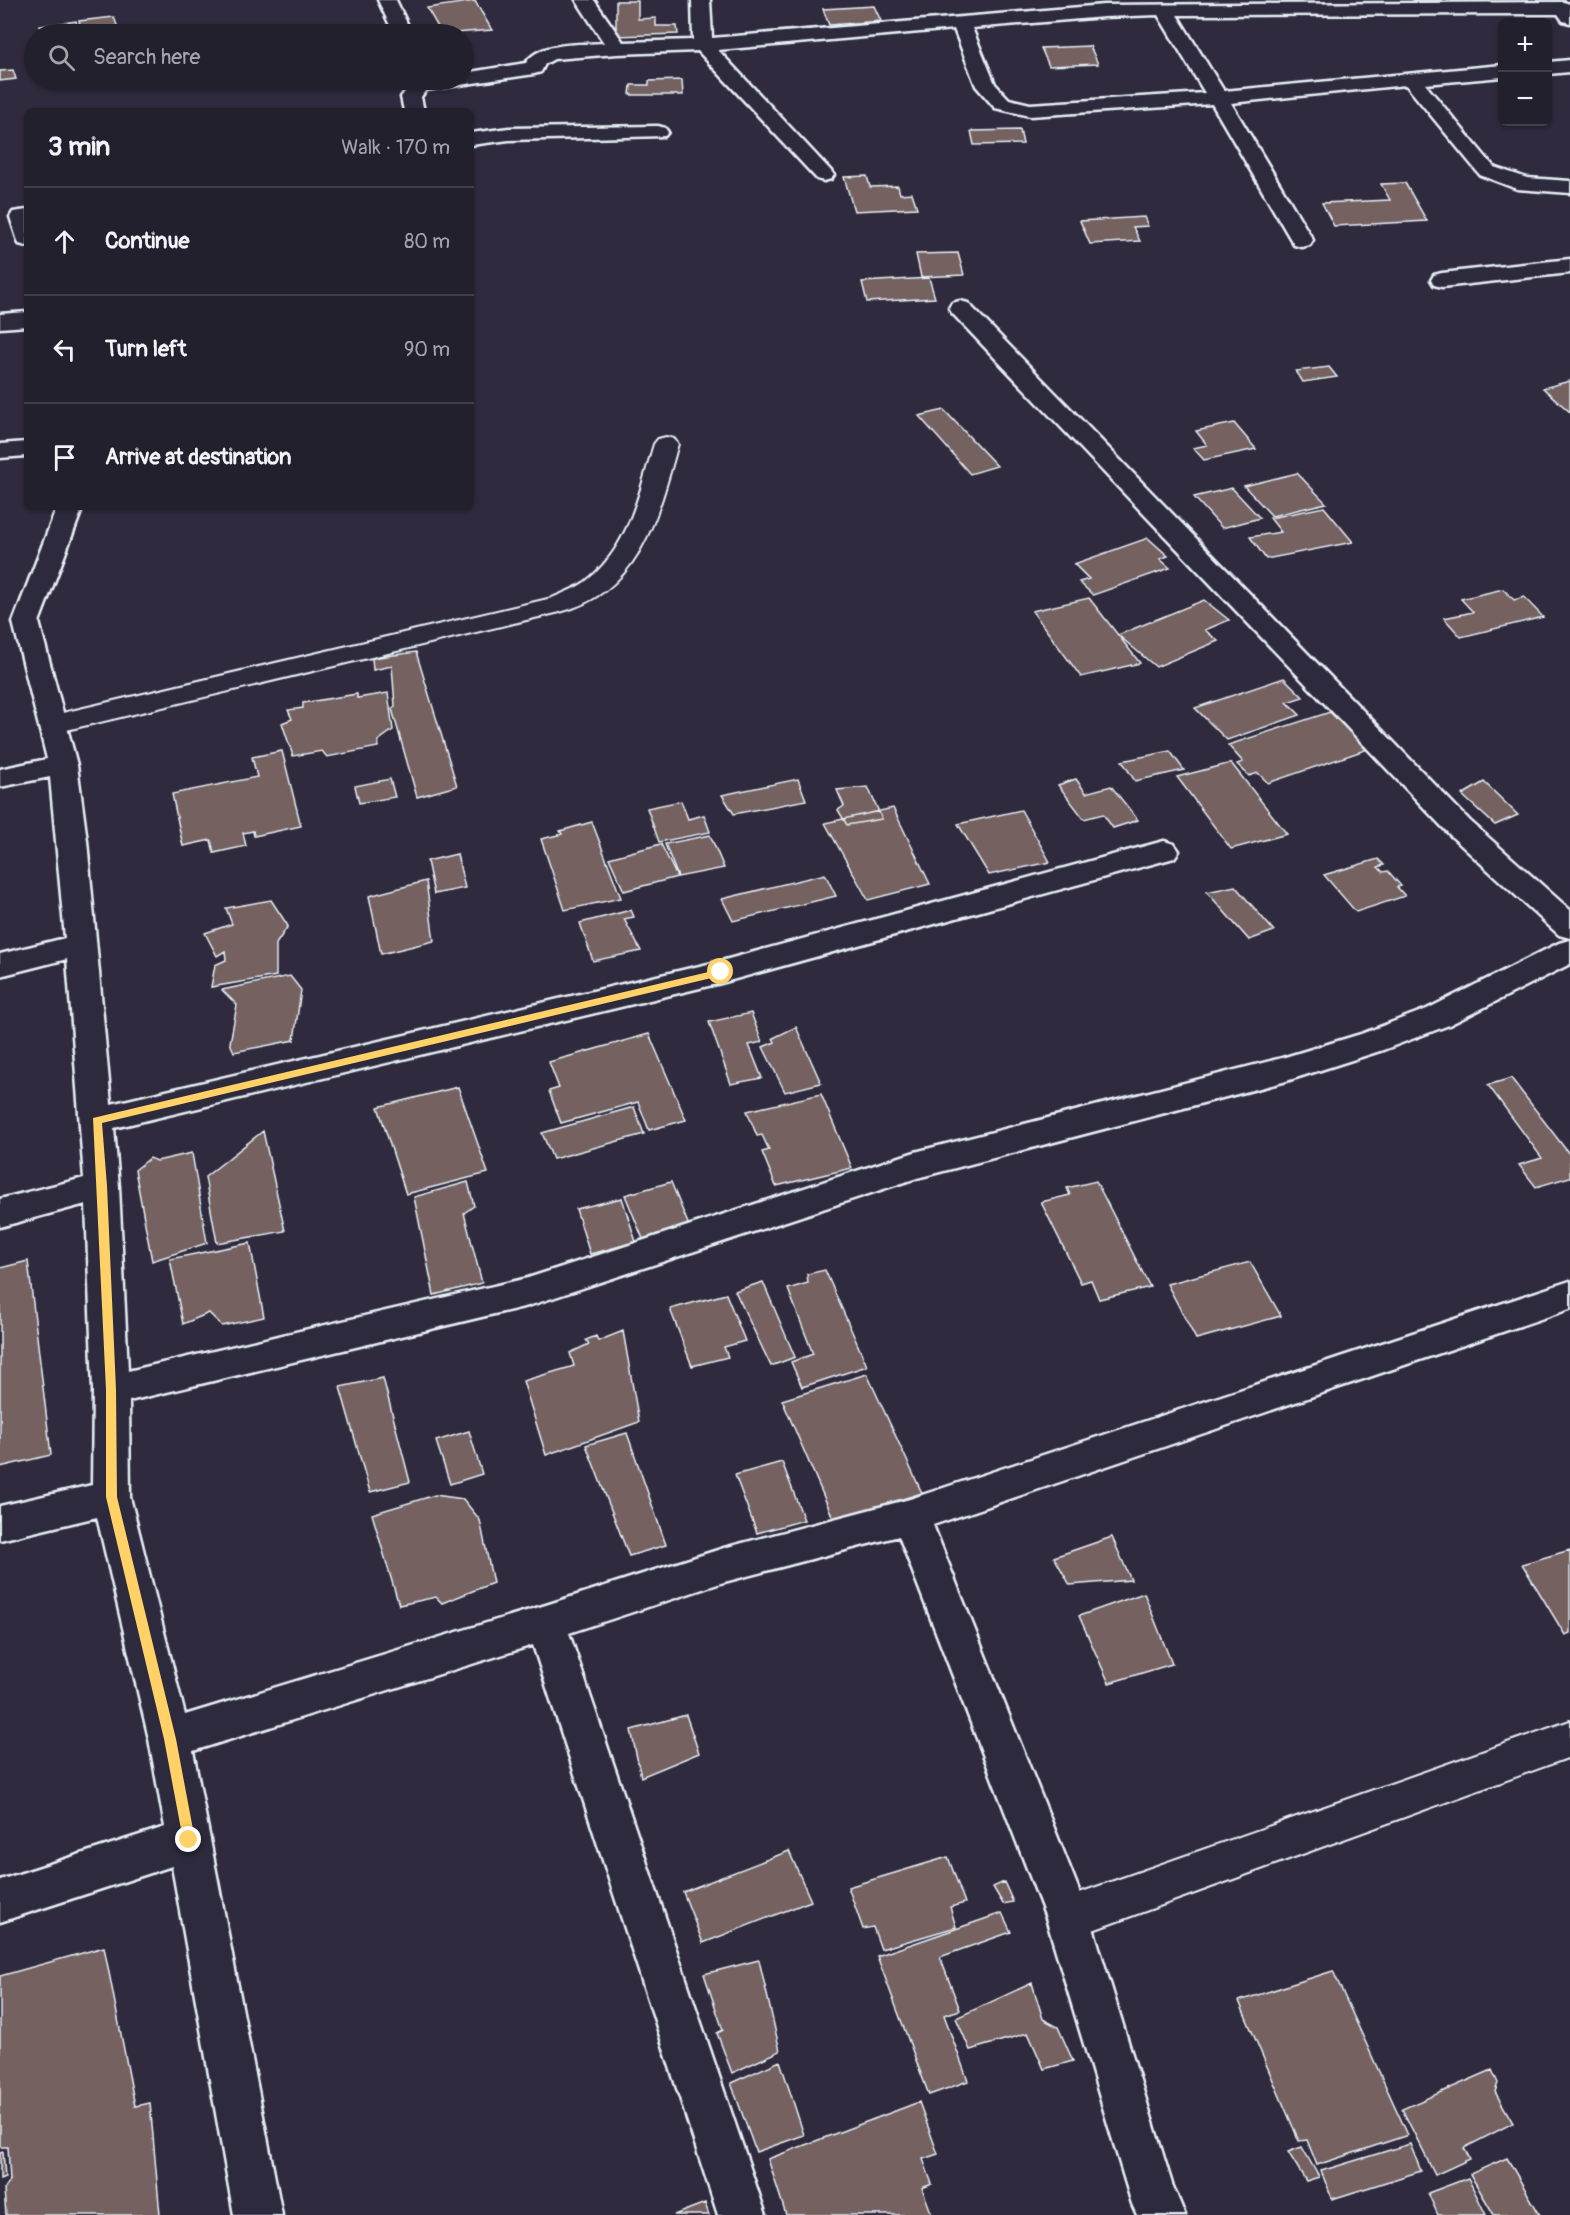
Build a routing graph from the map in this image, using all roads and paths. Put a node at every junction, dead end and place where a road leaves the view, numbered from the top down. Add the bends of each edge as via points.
1 (387, 0) edge
2 (585, 0) edge
3 (701, 0) edge
4 (1103, 6) edge
5 (1564, 8) edge
6 (1164, 9) junction
7 (961, 23) junction
8 (399, 24) edge
9 (703, 45) junction
10 (617, 48) junction
11 (1570, 66) edge
12 (1552, 68) edge
13 (1498, 71) edge
14 (474, 77) edge
15 (1411, 79) junction
16 (415, 90) edge
17 (1218, 98) junction
18 (413, 108) edge
19 (658, 132) dead end
20 (474, 139) edge
21 (824, 175) dead end
22 (1570, 187) edge
23 (0, 209) edge
24 (24, 217) edge
25 (1302, 240) dead end
26 (1570, 266) edge
27 (1442, 280) dead end
28 (960, 308) dead end
29 (24, 319) edge
30 (0, 321) edge
31 (666, 444) dead end
32 (24, 448) edge
33 (0, 451) edge
34 (69, 510) edge
35 (13, 624) edge
36 (54, 724) junction
37 (63, 765) junction
38 (0, 778) edge
39 (1164, 851) dead end
40 (1570, 927) edge
41 (80, 945) junction
42 (1570, 951) edge
43 (0, 965) edge
44 (96, 1120) junction
45 (102, 1186) junction
46 (0, 1213) edge
47 (1570, 1294) edge
48 (111, 1390) junction
49 (111, 1497) junction
50 (910, 1516) junction
51 (0, 1523) edge
52 (546, 1623) junction
53 (170, 1739) junction
54 (1570, 1739) edge
55 (189, 1840) junction
56 (0, 1901) edge
57 (1068, 1918) junction
58 (258, 2215) edge
59 (742, 2215) edge
60 (1161, 2215) edge

1 - 8 street
2 - 10 street
3 - 9 street
4 - 6 street
4 - 7 street
5 - 6 street
6 - 17 street
7 - 9 street
7 - 17 street via 986,86 1002,104 1030,110
9 - 10 street
9 - 21 street
10 - 14 street via 549,54 537,61 534,68
11 - 12 street
13 - 15 street
15 - 17 street
15 - 22 street via 1487,171 1522,185
16 - 18 street via 411,97
17 - 25 street
19 - 20 street via 509,134
23 - 24 street
26 - 27 street
28 - 40 street via 1453,821
29 - 30 street
31 - 36 lane via 641,527 623,560 593,588 560,604
32 - 33 street
34 - 35 street
35 - 36 street
36 - 37 street
37 - 38 street
37 - 41 street
39 - 44 street via 721,972
41 - 43 street
41 - 44 street
42 - 48 street via 1438,1017 1283,1070 915,1165 528,1292
44 - 45 street
45 - 46 street
45 - 48 street
47 - 50 street
48 - 49 street
49 - 51 street
49 - 53 street
50 - 52 street via 723,1565
50 - 57 street
52 - 53 street
52 - 59 street
53 - 55 street
54 - 57 lane
55 - 56 street
55 - 58 street
57 - 60 street via 1149,2187

